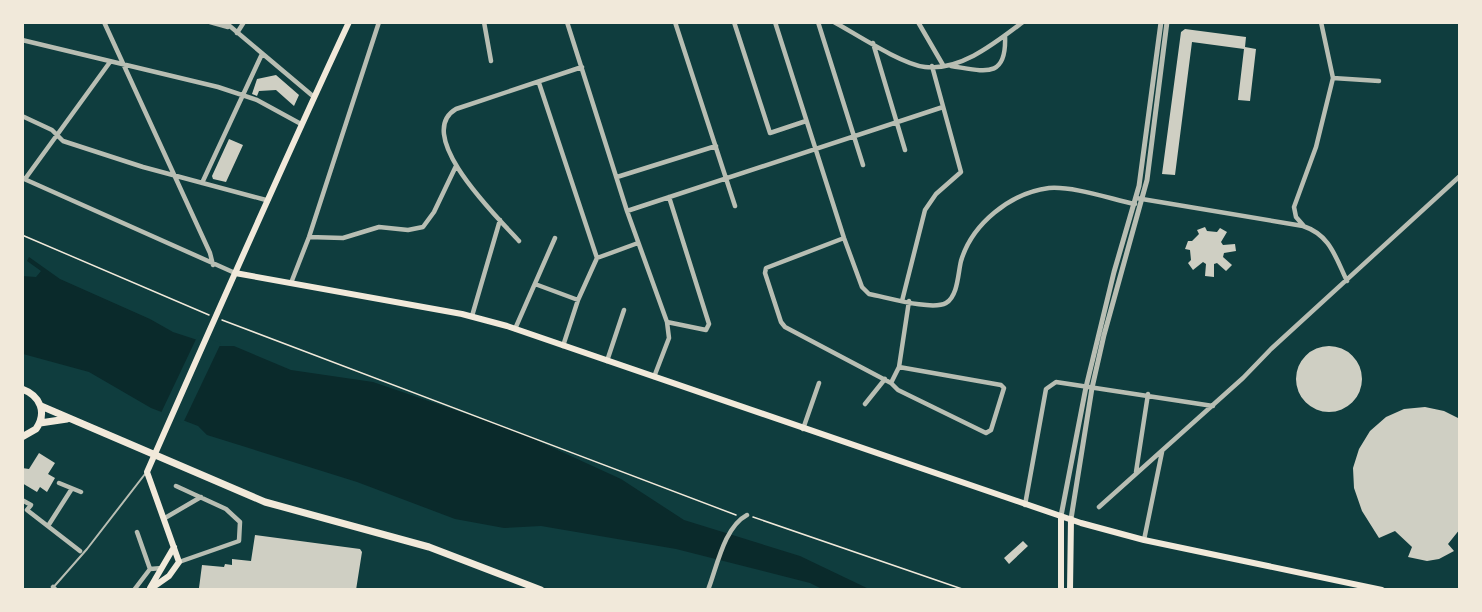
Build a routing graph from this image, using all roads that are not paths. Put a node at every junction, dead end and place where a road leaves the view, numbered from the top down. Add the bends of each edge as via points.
1 (104, 22) edge
2 (210, 22) edge
3 (225, 22) edge
4 (244, 22) edge
5 (349, 22) edge
6 (379, 22) edge
7 (484, 22) edge
8 (567, 22) edge
9 (675, 22) edge
10 (734, 22) edge
11 (775, 22) edge
12 (818, 22) edge
13 (834, 22) edge
14 (918, 22) edge
15 (1023, 22) edge
16 (1161, 22) edge
17 (1167, 22) edge
18 (1322, 22) edge
19 (231, 27) junction
20 (237, 33) junction
21 (1005, 36) junction
22 (22, 40) edge
23 (873, 43) junction
24 (262, 54) junction
25 (491, 61) dead end
26 (110, 62) junction
27 (122, 65) junction
28 (946, 65) junction
29 (932, 66) junction
30 (582, 67) junction
31 (1332, 78) junction
32 (1379, 81) dead end
33 (539, 82) junction
34 (242, 95) junction
35 (314, 97) junction
36 (943, 107) junction
37 (22, 116) edge
38 (806, 121) junction
39 (896, 122) junction
40 (302, 124) junction
41 (58, 134) junction
42 (854, 136) junction
43 (716, 146) junction
44 (814, 149) junction
45 (905, 150) dead end
46 (863, 165) dead end
47 (456, 166) junction
48 (175, 176) junction
49 (617, 177) junction
50 (1460, 177) edge
51 (24, 178) edge
52 (726, 178) junction
53 (202, 183) junction
54 (669, 197) junction
55 (266, 200) junction
56 (1137, 200) junction
57 (735, 206) dead end
58 (627, 211) junction
59 (500, 220) junction
60 (1303, 225) junction
61 (309, 237) junction
62 (555, 238) dead end
63 (844, 238) junction
64 (519, 241) dead end
65 (638, 243) junction
66 (597, 258) junction
67 (213, 265) junction
68 (235, 273) junction
69 (1347, 280) junction
70 (291, 283) junction
71 (535, 284) junction
72 (578, 300) junction
73 (902, 301) junction
74 (909, 302) junction
75 (624, 310) dead end
76 (472, 316) junction
77 (667, 325) junction
78 (515, 329) junction
79 (563, 346) junction
80 (607, 361) junction
81 (899, 368) junction
82 (654, 377) junction
83 (885, 379) junction
84 (819, 382) dead end
85 (891, 383) junction
86 (1089, 387) junction
87 (22, 389) edge
88 (1148, 394) junction
89 (865, 404) dead end
90 (41, 406) junction
91 (1213, 406) junction
92 (69, 419) junction
93 (40, 423) junction
94 (803, 429) junction
95 (22, 437) edge
96 (1162, 451) junction
97 (147, 472) junction
98 (1136, 472) junction
99 (59, 483) dead end
100 (176, 486) dead end
101 (70, 490) junction
102 (81, 492) dead end
103 (201, 497) junction
104 (22, 500) edge
105 (1025, 505) junction
106 (1099, 507) dead end
107 (27, 510) junction
108 (747, 515) road end
109 (22, 516) edge
110 (1062, 516) junction
111 (165, 518) junction
112 (1071, 519) junction
113 (48, 526) junction
114 (137, 532) dead end
115 (1144, 540) junction
116 (174, 547) junction
117 (80, 551) dead end
118 (179, 562) junction
119 (164, 567) junction
120 (150, 569) junction
121 (53, 589) edge
122 (134, 590) edge
123 (149, 590) edge
124 (540, 590) edge
125 (708, 590) edge
126 (1061, 590) edge
127 (1070, 590) edge
128 (1382, 590) edge

1 - 27 street
2 - 19 street
3 - 19 street
4 - 20 street
5 - 35 main road
6 - 61 street
7 - 25 street
8 - 30 street
9 - 43 street
10 - 38 street via 770,133
11 - 38 street
12 - 42 street
13 - 23 street
14 - 28 street
15 - 21 street
16 - 56 street
17 - 56 street
18 - 31 street
19 - 20 street
20 - 24 street
21 - 28 street via 964,61
21 - 28 street via 1003,62 995,68 986,71
22 - 26 street
23 - 29 street via 911,62
23 - 39 street
24 - 34 street
24 - 35 street
26 - 27 street
26 - 41 street
27 - 34 street
27 - 48 street
28 - 29 street
29 - 36 street
30 - 33 street
30 - 49 street
31 - 32 street
31 - 60 street via 1316,147 1294,207 1296,218
33 - 47 street via 452,111 442,134
33 - 66 street
34 - 40 street
34 - 53 street
35 - 40 main road
36 - 39 street
36 - 73 street via 961,172 936,194 926,210
37 - 41 street
38 - 44 street
39 - 42 street
39 - 45 street
40 - 55 main road
41 - 48 street via 63,141
41 - 51 street
42 - 44 street
42 - 46 street
43 - 49 street
43 - 52 street
44 - 52 street
44 - 63 street
47 - 59 street
47 - 61 street via 423,227 379,227 343,238
48 - 53 street
48 - 67 street
49 - 58 street
50 - 69 street
51 - 67 street
52 - 54 street
52 - 57 street
53 - 55 street
54 - 58 street
54 - 77 street via 709,324 706,330
55 - 68 main road
56 - 60 street
56 - 74 street via 1050,188 1029,193 1001,207 974,235 964,251 954,296 947,303 936,306
56 - 86 street
56 - 86 street via 1140,206
58 - 65 street
59 - 64 street
59 - 76 street
60 - 69 street via 1324,237
61 - 70 street
62 - 71 street
63 - 73 street via 862,288 869,294
63 - 83 street via 768,266 765,273 785,327
65 - 66 street
65 - 77 street
66 - 72 street
67 - 68 street
68 - 70 main road
68 - 97 main road
69 - 91 street
70 - 76 main road
71 - 72 street
71 - 78 street
72 - 79 street
73 - 74 street
74 - 81 street
75 - 80 street
76 - 78 main road
77 - 82 street via 669,339
78 - 79 main road
79 - 80 main road
80 - 82 main road
81 - 85 street
81 - 85 street via 1000,385 1004,388 991,430 986,434
82 - 94 main road
83 - 85 street
83 - 89 street
84 - 94 street
86 - 88 street
86 - 105 street via 1056,382 1046,389
86 - 110 street
86 - 112 street
87 - 90 main road via 32,393
88 - 91 street
88 - 98 street
90 - 92 main road
90 - 93 main road
91 - 96 street
92 - 93 main road
92 - 124 main road via 265,502 429,547
93 - 95 main road via 31,434
94 - 105 main road
96 - 98 street
96 - 115 street
97 - 111 main road
97 - 121 lane
98 - 106 street
99 - 101 street
100 - 103 street
101 - 102 street
101 - 113 street
103 - 111 street
103 - 118 street via 226,509 240,522 239,541
104 - 107 street via 31,505
105 - 110 main road
107 - 109 street
107 - 113 street
108 - 125 street via 730,532
110 - 112 main road
110 - 126 main road
111 - 116 main road
112 - 115 main road
112 - 127 main road
113 - 117 street
114 - 120 street
115 - 128 main road
116 - 118 main road
116 - 119 main road
118 - 123 main road via 170,576
119 - 120 street
119 - 123 main road
120 - 122 street

